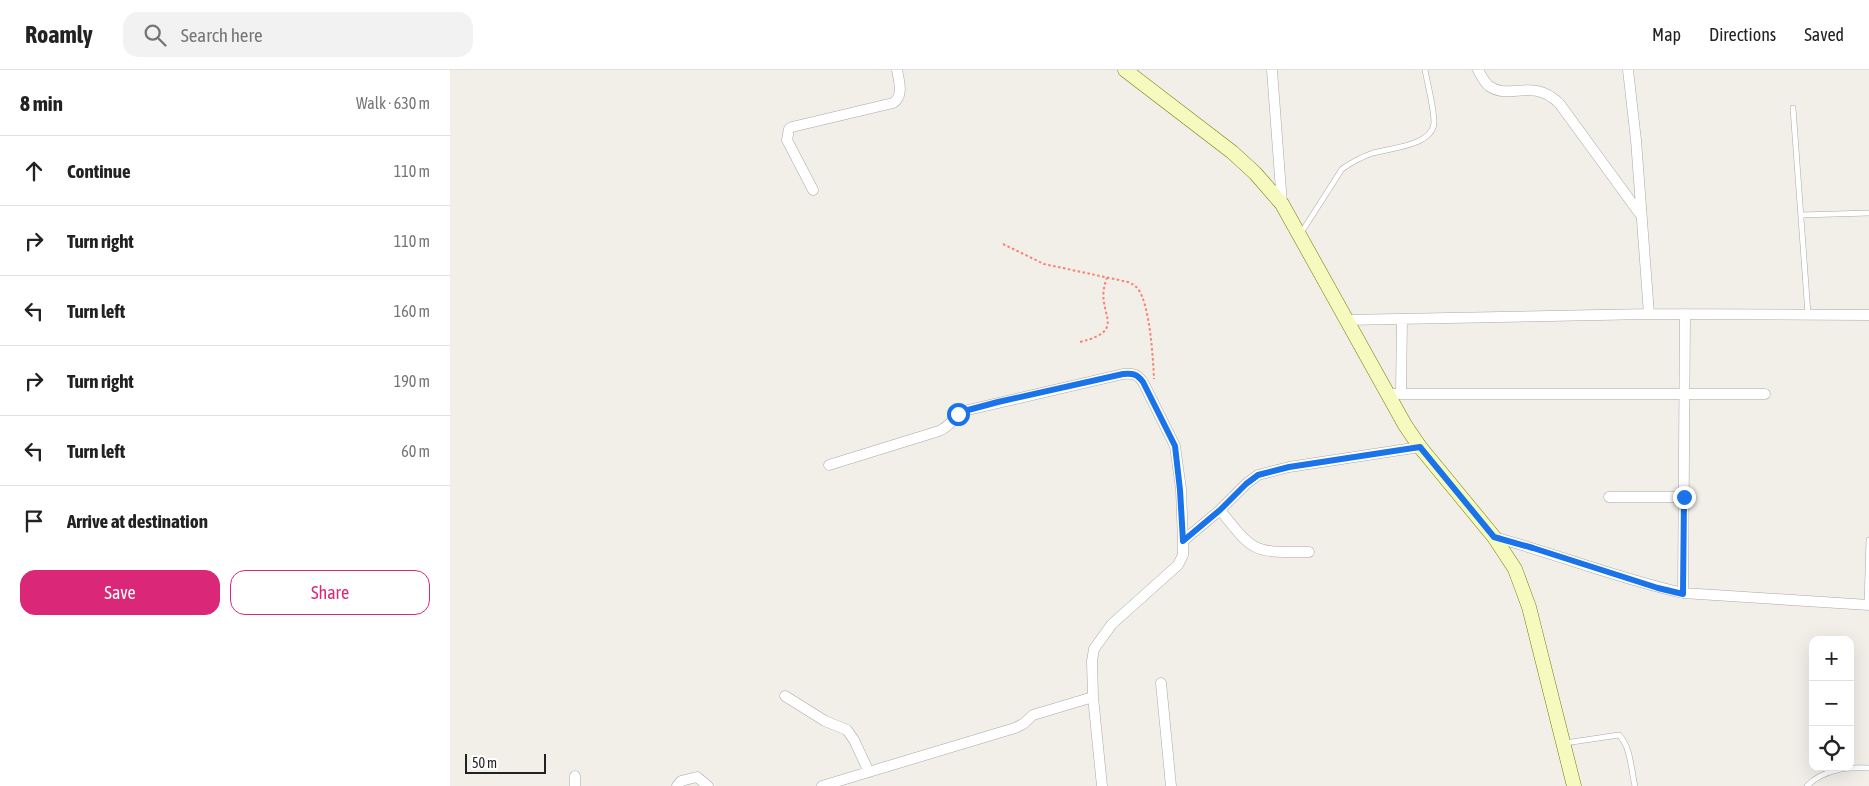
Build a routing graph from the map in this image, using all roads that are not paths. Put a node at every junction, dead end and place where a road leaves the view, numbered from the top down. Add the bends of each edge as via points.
1 (897, 70) edge
2 (1125, 70) edge
3 (1272, 70) edge
4 (1425, 70) edge
5 (1478, 70) edge
6 (1628, 70) edge
7 (1793, 108) dead end
8 (813, 190) dead end
9 (1282, 204) junction
10 (1869, 214) edge
11 (1641, 215) junction
12 (1801, 216) junction
13 (1299, 235) junction
14 (1649, 314) junction
15 (1685, 314) junction
16 (1808, 315) junction
17 (1869, 315) edge
18 (1402, 318) junction
19 (1346, 320) junction
20 (1394, 394) junction
21 (1765, 394) dead end
22 (1685, 395) junction
23 (1420, 447) junction
24 (829, 465) dead end
25 (1609, 497) dead end
26 (1684, 497) junction
27 (1220, 510) junction
28 (1494, 537) junction
29 (1869, 540) edge
30 (1183, 541) junction
31 (1309, 552) dead end
32 (1683, 594) junction
33 (1868, 605) edge
34 (1161, 683) dead end
35 (785, 696) dead end
36 (1093, 697) junction
37 (1564, 743) junction
38 (1869, 768) edge
39 (868, 772) junction
40 (677, 786) edge
41 (708, 786) edge
42 (822, 786) edge
43 (1102, 786) edge
44 (1171, 786) edge
45 (1574, 786) edge
46 (1635, 786) edge
47 (1807, 786) edge

1 - 8 street via 900,96 894,103 789,129 787,140
2 - 9 street via 1232,152
3 - 9 street
4 - 13 lane via 1434,122 1432,132 1417,143 1373,153 1342,169
5 - 11 street via 1489,86 1497,89 1532,89 1550,94
6 - 11 street
7 - 12 lane
9 - 13 street
10 - 12 lane
11 - 14 street
12 - 16 lane
13 - 19 street
14 - 15 street
14 - 18 street
15 - 16 street
15 - 22 street
16 - 17 street
18 - 19 street
18 - 20 street
19 - 20 street
20 - 22 street
20 - 23 street
21 - 22 street
22 - 26 street
23 - 27 street via 1258,475
23 - 28 street
24 - 30 street via 939,431 962,411 1132,373 1143,382 1175,446
25 - 26 street
26 - 32 street
27 - 30 street
27 - 31 street via 1243,539 1258,550
28 - 32 street
28 - 37 street via 1515,569 1529,607
29 - 33 lane
30 - 36 street via 1183,555 1178,565 1112,624 1094,648
32 - 33 street
34 - 44 street
35 - 39 street via 824,721 847,730
36 - 39 street via 1033,715 1015,728
36 - 43 street
37 - 45 street
37 - 46 lane via 1619,735 1627,748
38 - 47 lane via 1829,771
39 - 42 street
40 - 41 street via 681,781 697,778

